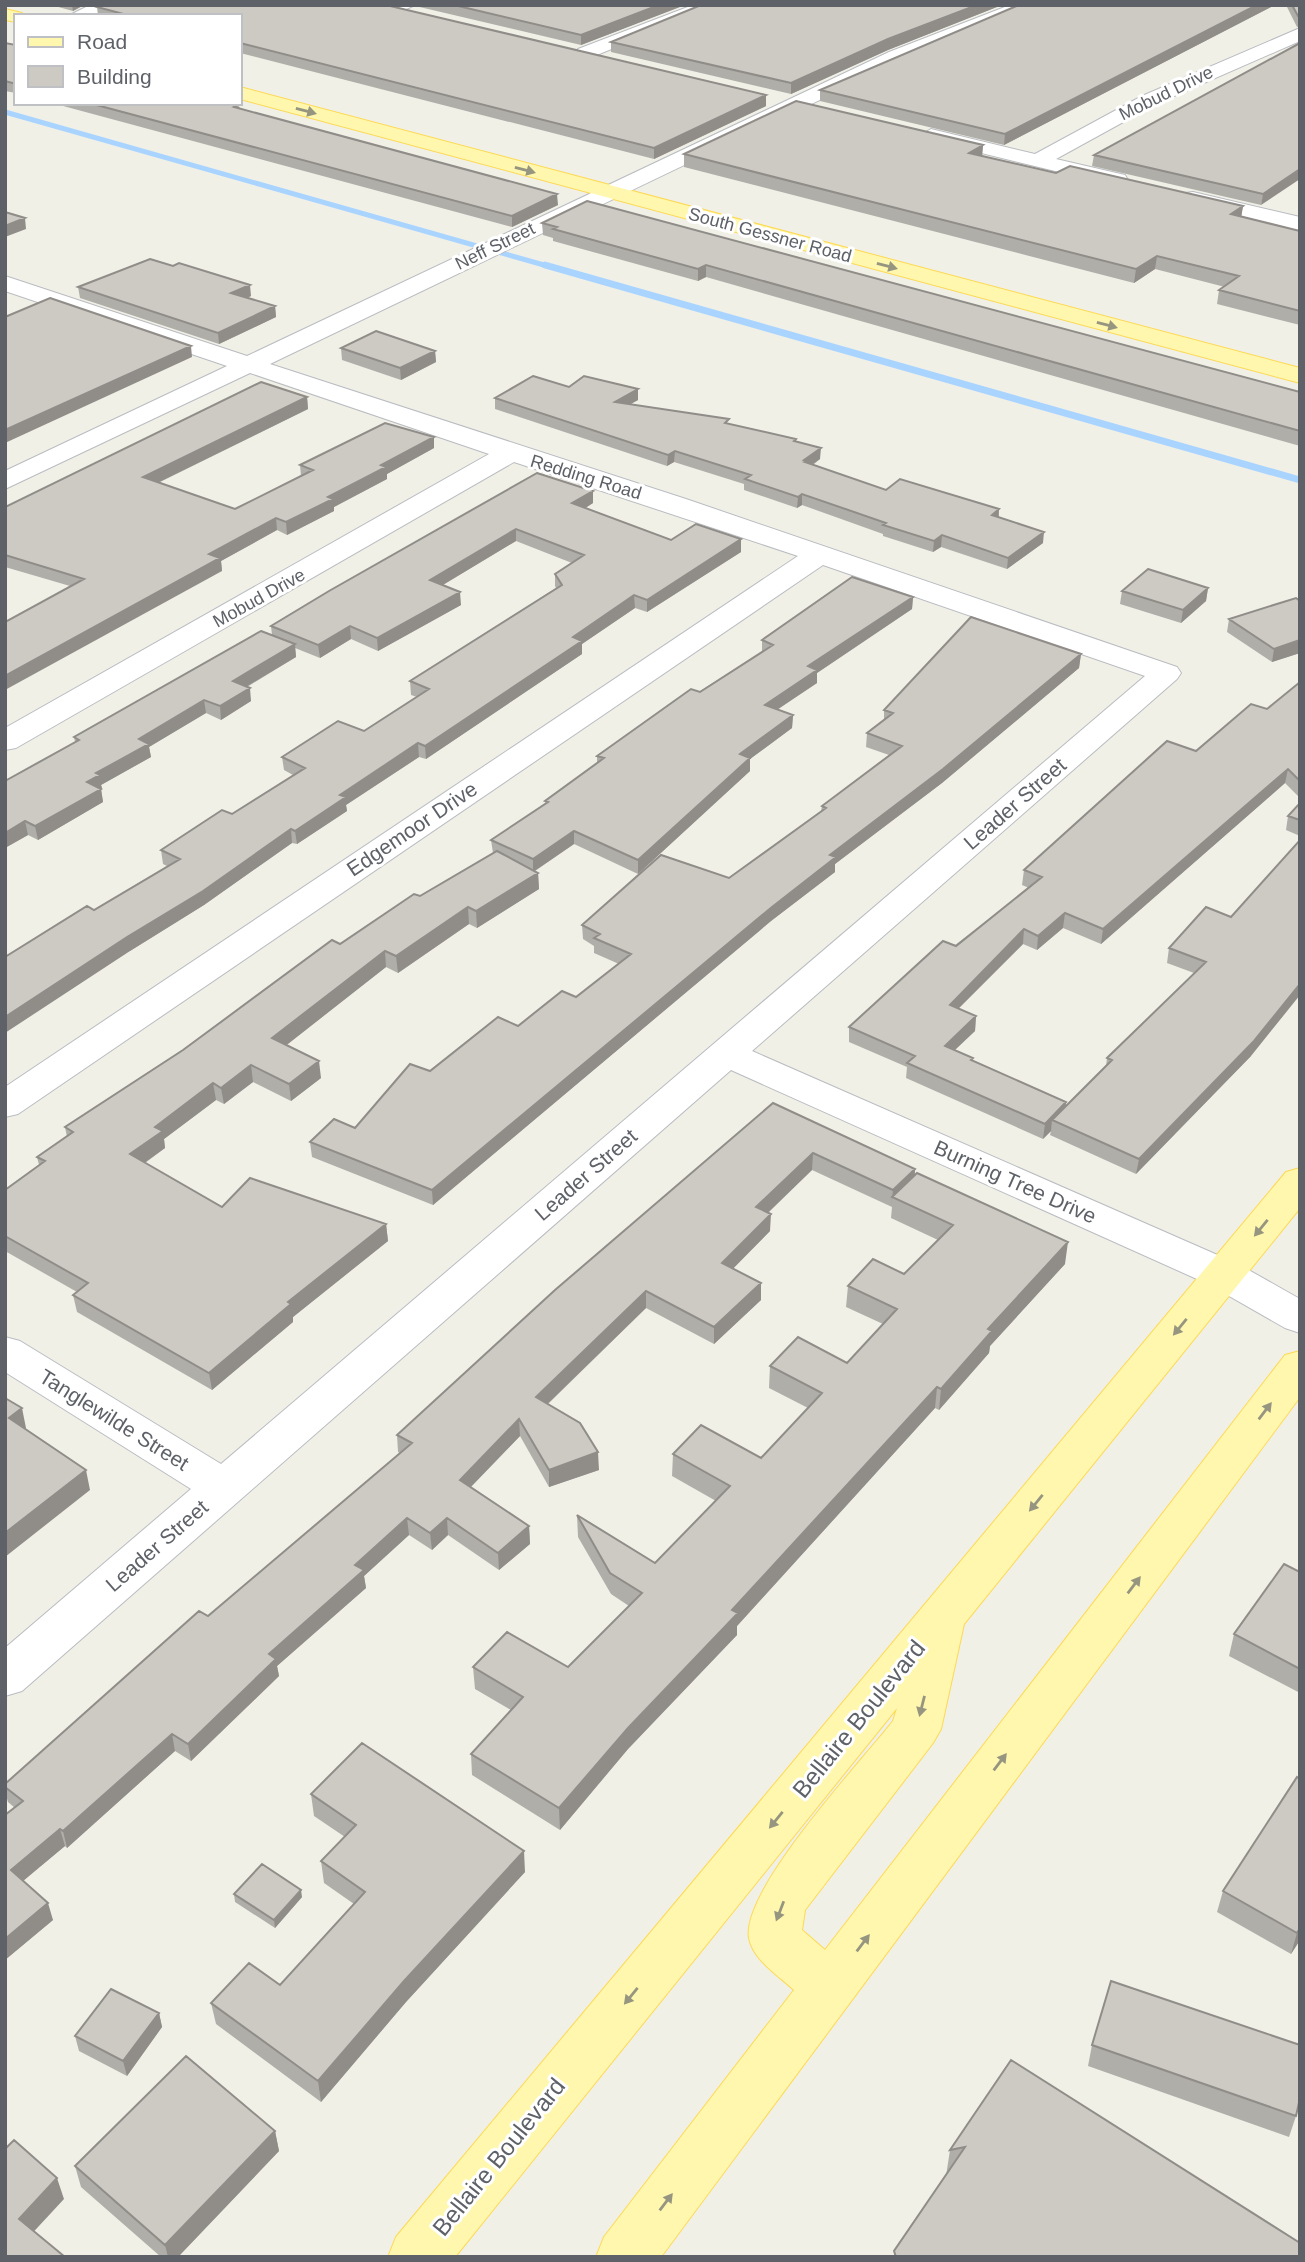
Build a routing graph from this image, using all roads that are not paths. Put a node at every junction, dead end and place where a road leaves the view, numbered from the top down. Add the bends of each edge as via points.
1 (108, 5) edge
2 (710, 5) edge
3 (1027, 5) edge
4 (83, 14) edge
5 (1300, 34) edge
6 (560, 48) edge
7 (585, 53) junction
8 (625, 63) edge
9 (242, 77) edge
10 (242, 94) edge
11 (769, 97) edge
12 (795, 103) junction
13 (822, 110) edge
14 (916, 132) edge
15 (1037, 161) junction
16 (634, 179) junction
17 (1142, 186) edge
18 (606, 192) junction
19 (1168, 192) edge
20 (1299, 223) edge
21 (989, 273) junction
22 (966, 287) junction
23 (11, 290) edge
24 (1300, 354) edge
25 (249, 364) junction
26 (1300, 376) edge
27 (511, 453) junction
28 (5, 481) edge
29 (819, 555) junction
30 (1166, 673) joint
31 (5, 741) edge
32 (726, 1054) junction
33 (5, 1105) edge
34 (1300, 1181) edge
35 (1223, 1274) junction
36 (1300, 1318) edge
37 (5, 1352) edge
38 (1300, 1366) edge
39 (224, 1488) junction
40 (943, 1616) junction
41 (5, 1677) edge
42 (830, 1987) junction
43 (417, 2257) edge
44 (625, 2257) edge

1 - 4 street
2 - 7 street
3 - 12 street, Neff Street via 896,56
5 - 15 street, Mobud Drive via 1149,100
6 - 7 street
7 - 8 street
9 - 16 main road, South Gessner Road
10 -> 18 main road, South Gessner Road
11 - 12 street
12 - 13 street
12 - 16 street, Neff Street
14 - 15 street
15 - 17 street
16 - 18 street, Neff Street
16 - 21 main road, South Gessner Road
18 -> 22 main road, South Gessner Road
18 - 25 street, Neff Street
19 - 20 street
21 - 22 main road
21 - 24 main road, South Gessner Road
22 -> 26 main road, South Gessner Road
23 - 25 street, Redding Road
25 - 27 street, Redding Road
25 - 28 street, Neff Street
27 - 29 street, Redding Road
27 - 31 street, Mobud Drive
29 - 30 street, Redding Road
29 - 33 street, Edgemoor Drive
30 - 32 street, Leader Street
32 - 35 street, Burning Tree Drive
32 - 39 street, Leader Street
34 -> 35 main road, Bellaire Boulevard
35 - 36 street, Burning Tree Drive
35 -> 40 main road, Bellaire Boulevard
37 - 39 street, Tanglewilde Street
42 -> 38 main road
39 - 41 street, Leader Street
40 -> 42 main road via 916,1729 786,1895 775,1919 776,1940
40 -> 43 main road, Bellaire Boulevard
44 -> 42 main road

